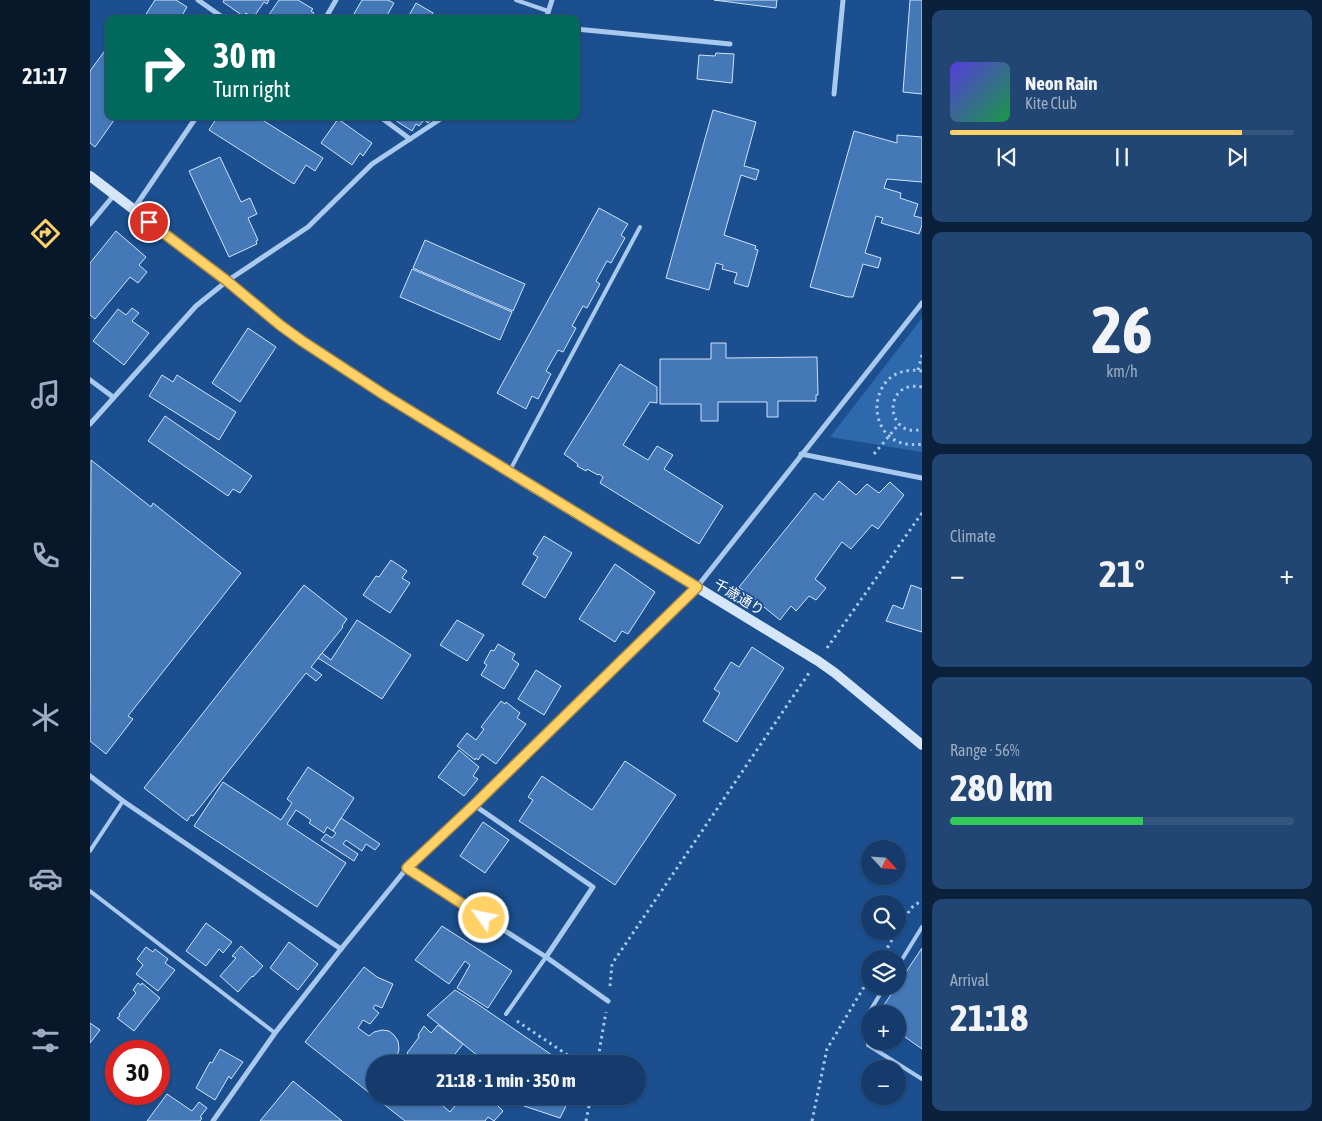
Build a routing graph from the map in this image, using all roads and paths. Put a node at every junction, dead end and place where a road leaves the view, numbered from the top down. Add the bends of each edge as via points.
1 (198, 0) edge
2 (336, 0) edge
3 (516, 0) edge
4 (552, 0) edge
5 (843, 0) edge
6 (548, 11) junction
7 (219, 15) edge
8 (327, 15) edge
9 (547, 15) edge
10 (580, 29) edge
11 (730, 44) dead end
12 (834, 94) dead end
13 (194, 120) edge
14 (384, 120) edge
15 (440, 120) edge
16 (410, 139) junction
17 (90, 176) edge
18 (114, 194) junction
19 (133, 210) junction
20 (90, 224) edge
21 (640, 227) dead end
22 (227, 281) junction
23 (922, 302) edge
24 (922, 355) edge
25 (920, 371) edge
26 (90, 380) edge
27 (922, 387) edge
28 (113, 397) junction
29 (90, 424) edge
30 (899, 424) junction
31 (922, 429) edge
32 (889, 436) junction
33 (922, 444) edge
34 (801, 454) junction
35 (863, 466) junction
36 (509, 472) junction
37 (922, 478) edge
38 (922, 514) edge
39 (697, 587) junction
40 (818, 661) junction
41 (922, 745) edge
42 (90, 776) edge
43 (122, 801) junction
44 (474, 805) junction
45 (90, 851) edge
46 (407, 868) junction
47 (90, 891) edge
48 (922, 900) edge
49 (906, 916) edge
50 (922, 927) edge
51 (341, 948) junction
52 (906, 953) edge
53 (546, 957) junction
54 (861, 992) edge
55 (879, 995) edge
56 (608, 1001) junction
57 (506, 1014) joint
58 (275, 1033) junction
59 (568, 1055) edge
60 (599, 1055) edge
61 (922, 1079) edge
62 (589, 1105) edge
63 (213, 1121) edge
64 (586, 1121) edge
65 (812, 1121) edge

1 - 7 street
2 - 8 street
3 - 6 lane
4 - 6 street
5 - 12 street
6 - 9 street
10 - 11 street
13 - 19 street
14 - 16 street
15 - 16 street
16 - 22 street via 372,164 308,227
17 - 18 street, 千歳通り
18 - 19 street, 千歳通り
18 - 20 street
19 - 22 street, 千歳通り
21 - 36 lane
22 - 28 street via 196,306
22 - 36 street, 千歳通り via 302,341
23 - 34 street
24 - 25 path
25 - 32 path via 901,372 882,388 876,412
26 - 28 street
27 - 30 path via 907,387 896,397 892,411
28 - 29 street
30 - 31 path via 912,430
30 - 32 path
32 - 33 path via 908,445
32 - 35 path
34 - 35 street
34 - 39 street
35 - 37 street
36 - 39 street, 千歳通り
38 - 40 path
39 - 40 street, 千歳通り
39 - 44 street
40 - 41 street, 千歳通り
40 - 56 path via 612,964
42 - 43 street
43 - 45 lane
43 - 51 street
44 - 46 street
44 - 53 street via 593,887
46 - 51 street
46 - 53 street
47 - 58 lane
48 - 49 path
50 - 52 lane
51 - 58 street
53 - 56 street
53 - 57 lane
54 - 65 path via 827,1049
55 - 61 lane via 866,1016 868,1045
56 - 60 path
57 - 59 path
58 - 63 street
62 - 64 path

